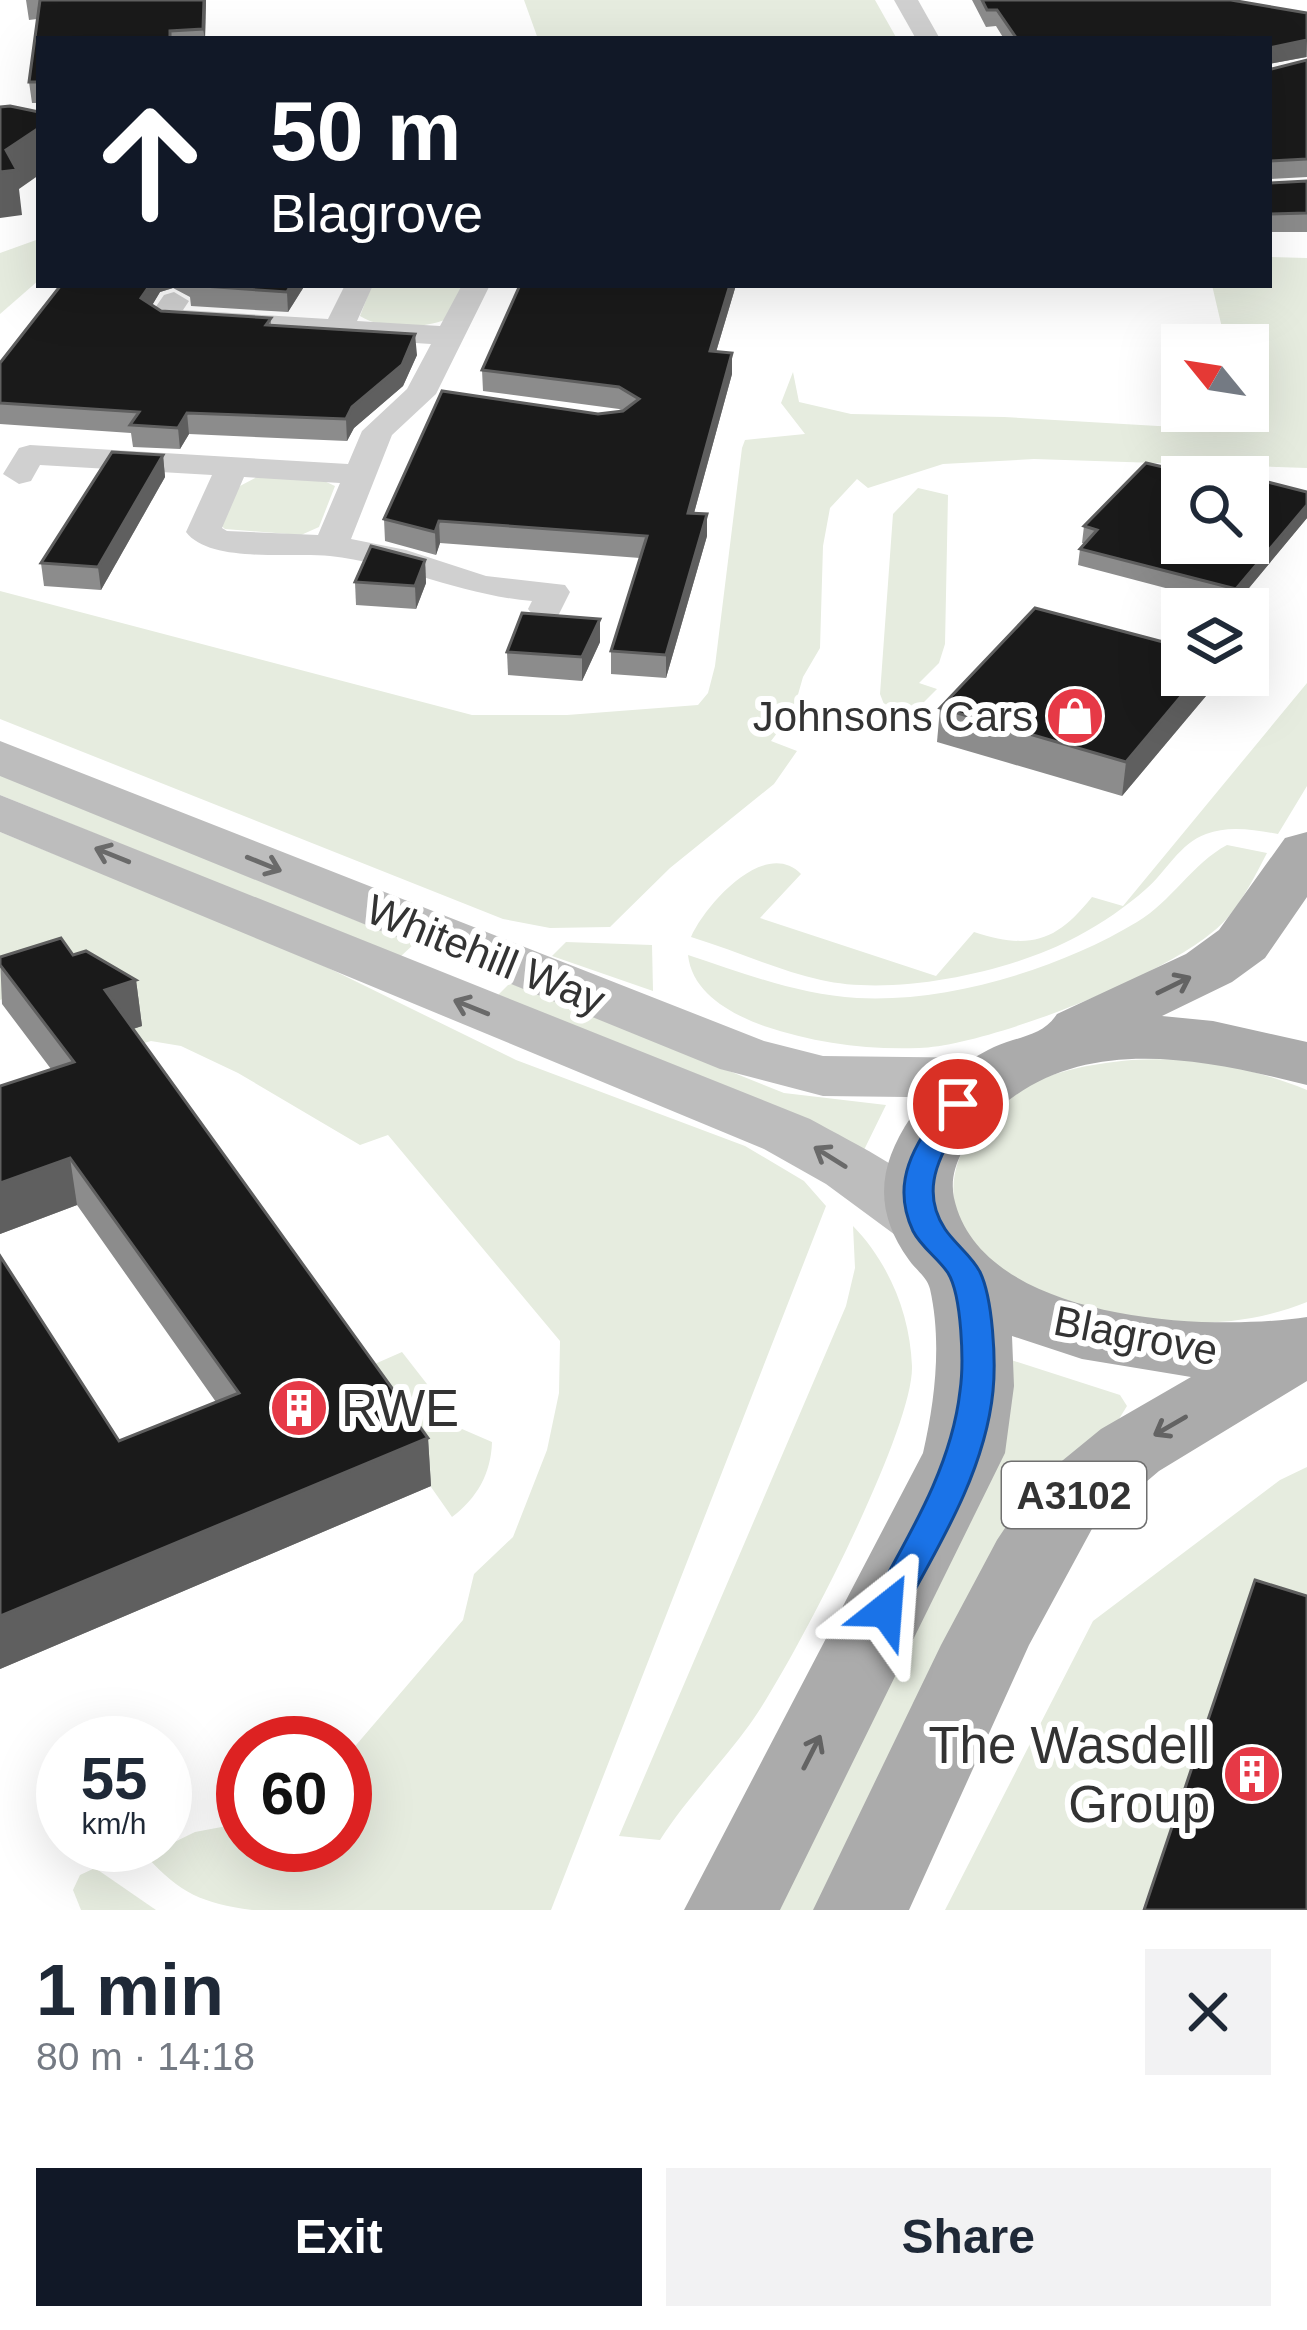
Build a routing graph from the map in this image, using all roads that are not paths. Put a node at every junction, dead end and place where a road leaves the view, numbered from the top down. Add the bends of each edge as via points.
1 (906, 0) edge
2 (926, 36) edge
3 (358, 288) edge
4 (474, 288) edge
5 (174, 301) dead end
6 (338, 329) junction
7 (450, 336) junction
8 (420, 394) junction
9 (464, 401) edge
10 (232, 467) junction
11 (19, 473) dead end
12 (358, 474) junction
13 (331, 546) junction
14 (546, 609) edge
15 (0, 757) edge
16 (0, 812) edge
17 (1307, 851) edge
18 (1307, 1064) edge
19 (1010, 1067) junction
20 (946, 1249) junction
21 (1307, 1344) edge
22 (731, 1910) edge
23 (861, 1910) edge

1 - 2 street
3 - 6 street
4 - 7 street
5 - 6 street via 163,318
6 - 7 street
7 - 8 street
8 - 9 street
8 - 12 street via 385,422
10 - 11 street via 30,455
10 - 12 street
10 - 13 street via 202,532 220,541
12 - 13 street
13 - 14 street via 394,556 482,586 553,592
15 -> 19 main road, Whitehill Way via 742,1054 823,1076
20 -> 16 main road, Whitehill Way via 832,1158 787,1134
19 -> 17 main road, A3102 via 1227,956
18 - 19 main road via 1173,1037 1088,1042
19 - 20 main road, A3102 via 946,1119 921,1162 916,1185
20 - 21 main road, Blagrove / A3102 via 1040,1318 1114,1340 1225,1355
22 -> 20 main road, A3102 via 964,1453 978,1360
21 -> 23 main road, A3102 via 1130,1450 1064,1505 985,1645

